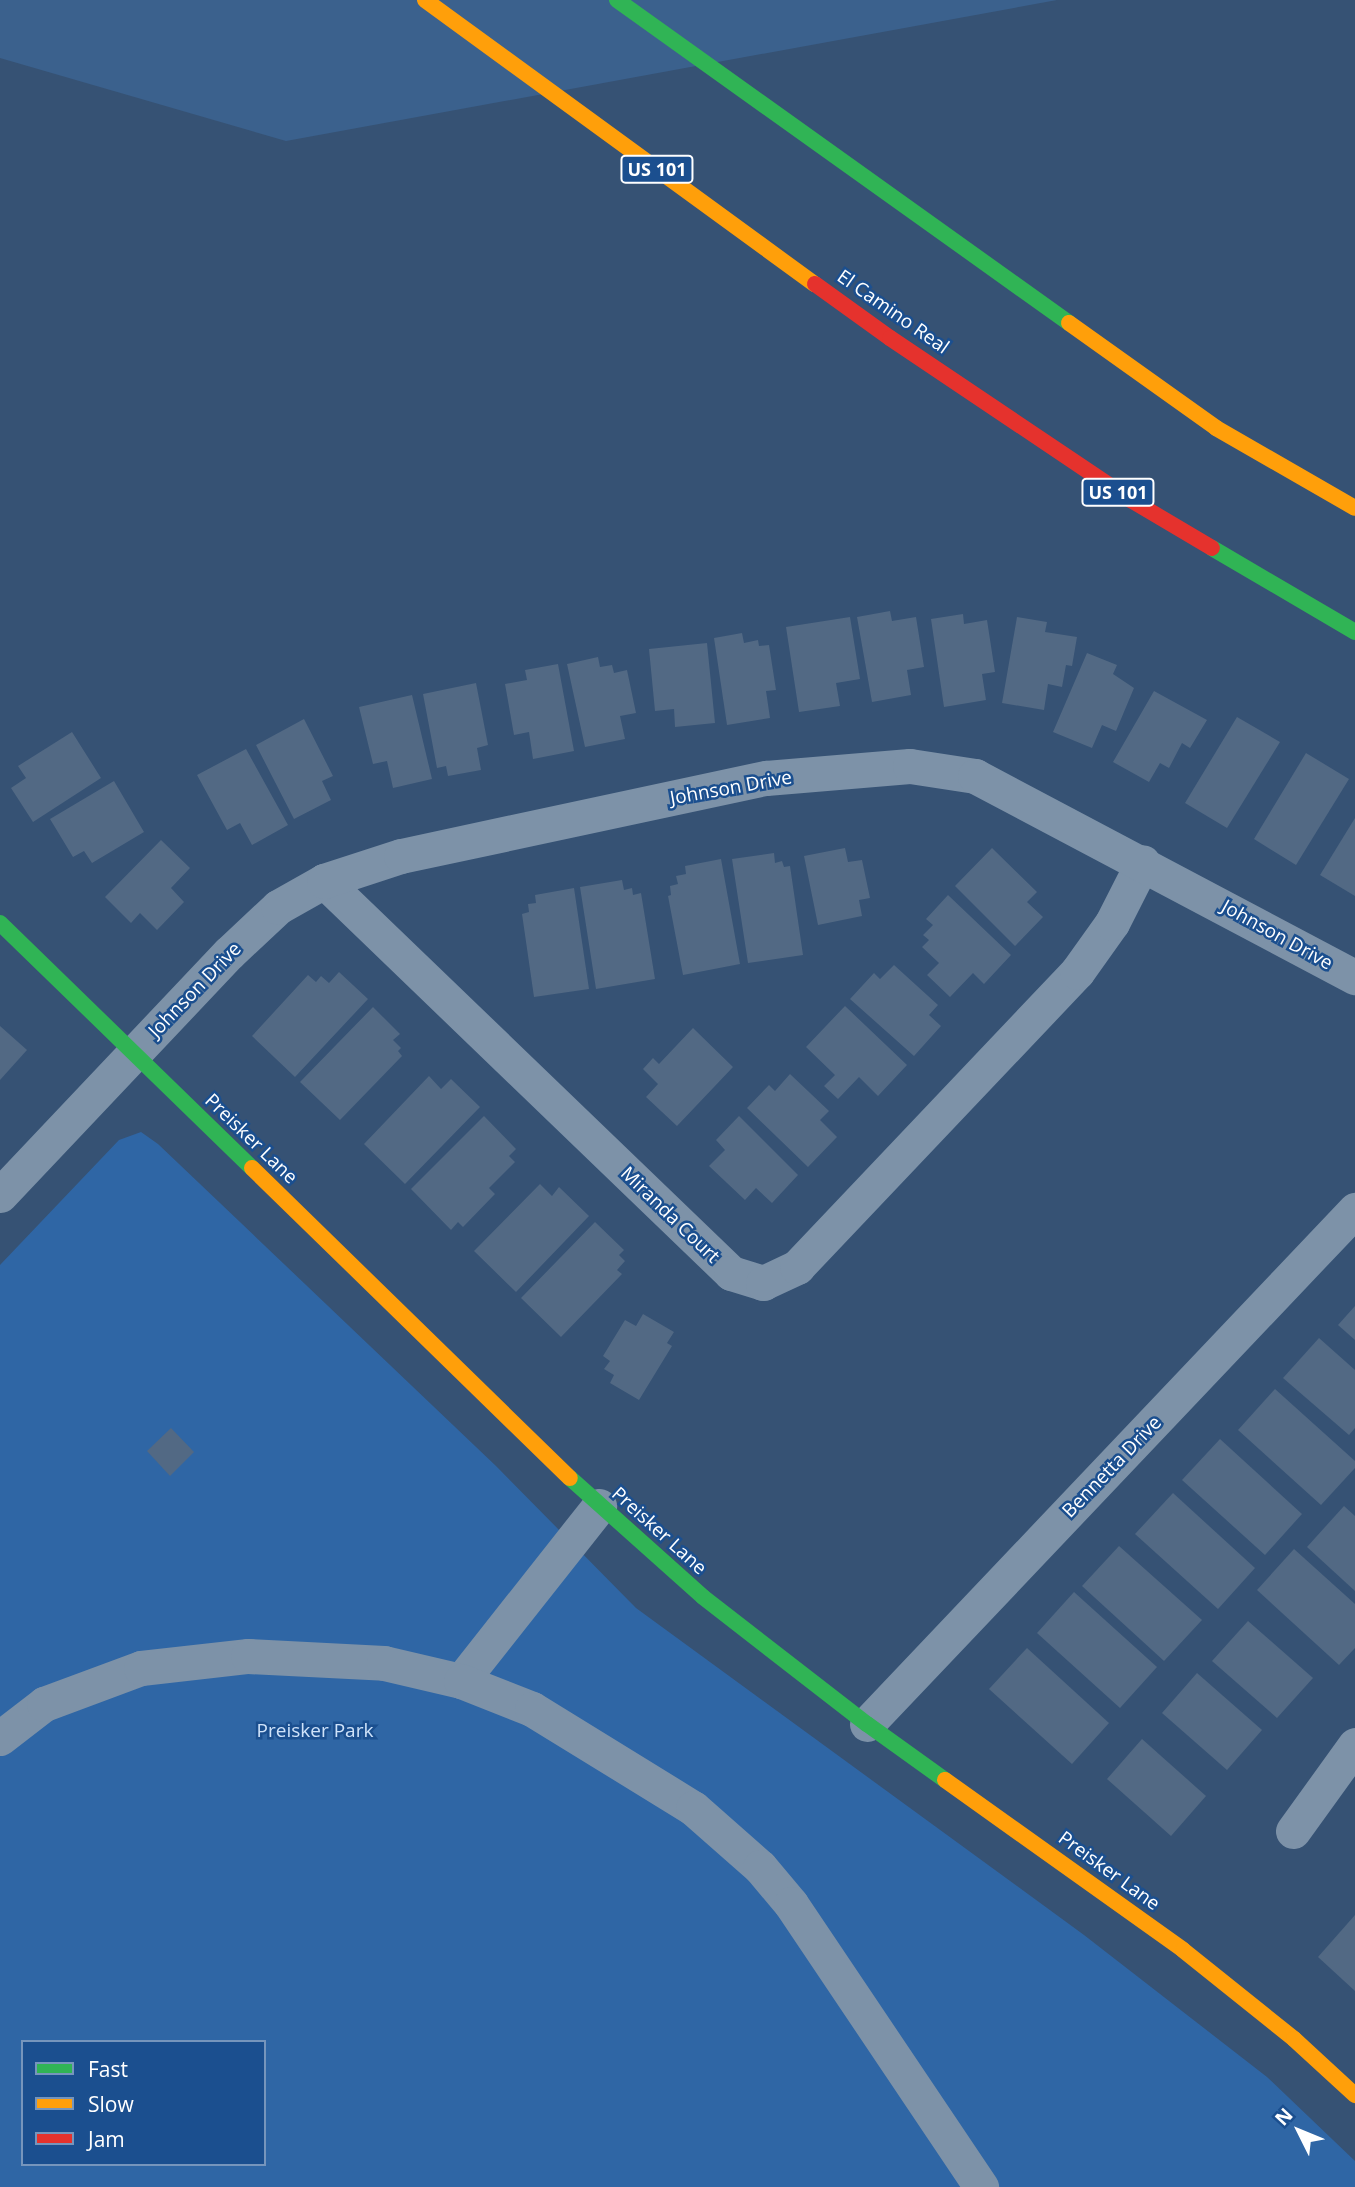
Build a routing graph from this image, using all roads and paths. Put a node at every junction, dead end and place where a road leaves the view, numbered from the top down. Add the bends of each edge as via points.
1 (425, 0) edge
2 (617, 0) edge
3 (1355, 508) edge
4 (1355, 632) edge
5 (1143, 862) junction
6 (324, 881) junction
7 (0, 923) edge
8 (1355, 977) edge
9 (133, 1054) junction
10 (0, 1195) edge
11 (1355, 1210) edge
12 (599, 1506) junction
13 (461, 1681) junction
14 (867, 1724) junction
15 (0, 1738) edge
16 (1355, 1745) edge
17 (1293, 1831) dead end
18 (1355, 2095) edge
19 (981, 2187) edge

1 - 4 main road, El Camino Real / US 101 via 890,338 1131,500
2 - 3 main road via 1216,428
5 - 6 street, Johnson Drive via 975,776 910,766 766,778 401,856
5 - 6 street, Miranda Court via 1112,922 1077,972 797,1267 764,1283 730,1273
5 - 8 street, Johnson Drive
6 - 9 street, Johnson Drive via 278,907
7 - 9 main road, Preisker Lane
9 - 10 street, Johnson Drive
9 - 12 main road, Preisker Lane
11 - 14 street, Bennetta Drive
12 - 13 street
12 - 14 main road, Preisker Lane via 703,1597
13 - 15 street via 384,1663 248,1656 141,1668 44,1704
13 - 19 street via 532,1709 647,1779 693,1808 760,1867 791,1905
14 - 18 main road, Preisker Lane via 1183,1950
16 - 17 street

